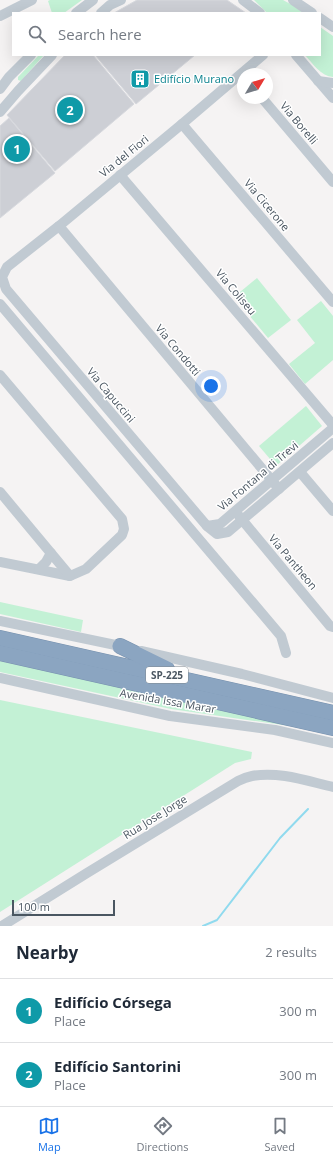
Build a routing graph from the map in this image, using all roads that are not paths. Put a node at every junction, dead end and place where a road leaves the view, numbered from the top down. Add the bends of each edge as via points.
1 (32, 0) edge
2 (93, 0) edge
3 (121, 0) edge
4 (243, 0) edge
5 (294, 0) edge
6 (77, 12) edge
7 (102, 12) edge
8 (259, 12) edge
9 (311, 12) edge
10 (0, 16) edge
11 (321, 19) edge
12 (333, 27) edge
13 (30, 56) edge
14 (51, 56) edge
15 (263, 56) edge
16 (297, 56) edge
17 (250, 68) edge
18 (5, 76) edge
19 (237, 79) edge
20 (318, 81) junction
21 (333, 83) edge
22 (1, 88) edge
23 (18, 91) junction
24 (333, 98) edge
25 (267, 104) edge
26 (0, 112) edge
27 (182, 124) junction
28 (120, 175) junction
29 (333, 182) edge
30 (59, 226) junction
31 (2, 277) joint
32 (333, 302) edge
33 (0, 304) edge
34 (0, 375) edge
35 (333, 426) edge
36 (333, 443) edge
37 (300, 472) junction
38 (272, 480) junction
39 (279, 489) junction
40 (0, 492) edge
41 (333, 511) edge
42 (235, 512) junction
43 (242, 521) junction
44 (207, 526) junction
45 (51, 553) junction
46 (0, 562) edge
47 (39, 569) junction
48 (70, 576) junction
49 (0, 621) edge
50 (333, 627) edge
51 (0, 638) edge
52 (120, 646) junction
53 (286, 652) dead end
54 (0, 653) edge
55 (0, 678) edge
56 (192, 680) junction
57 (333, 698) edge
58 (333, 713) edge
59 (333, 728) edge
60 (333, 743) edge
61 (333, 787) edge
62 (2, 926) edge

1 - 10 street
2 - 6 street
3 - 7 street
4 - 8 street
5 - 9 street
11 - 12 street
13 - 18 street
14 - 23 street
15 - 17 street, Via del Fiori
16 - 20 street
18 - 22 street
19 - 27 street, Via del Fiori
20 - 21 street
20 - 24 street
22 - 23 street
23 - 26 street
25 - 29 street, Via Borelli
27 - 28 street, Via del Fiori
27 - 32 street, Via Cicerone
28 - 30 street, Via del Fiori
28 - 35 street, Via Coliseu
30 - 31 street, Via del Fiori via 8,267
30 - 38 street, Via Condotti
31 - 44 street, Via Capuccini via 6,289
33 - 53 street via 281,636
34 - 48 street via 122,518 122,535 86,570
35 - 38 street, Via Fontana di Trevi
36 - 37 street
37 - 39 street
37 - 41 street
38 - 39 street, Via Condotti
38 - 42 street, Via Fontana di Trevi
39 - 43 street
40 - 45 street
42 - 43 street, Via Pantheon
42 - 44 street, Via Fontana di Trevi via 220,524
43 - 44 street via 228,532 217,534
43 - 50 street, Via Pantheon
45 - 47 street
45 - 48 street
46 - 47 street
47 - 48 street
49 - 52 street
51 - 56 highway, SP-225
52 - 56 highway
52 - 57 street
54 - 59 highway, SP-225
55 - 60 street, Avenida Issa Marar via 170,716 275,730
56 - 58 highway, SP-225
61 - 62 street, Rua Jose Jorge via 278,775 251,776 238,780

